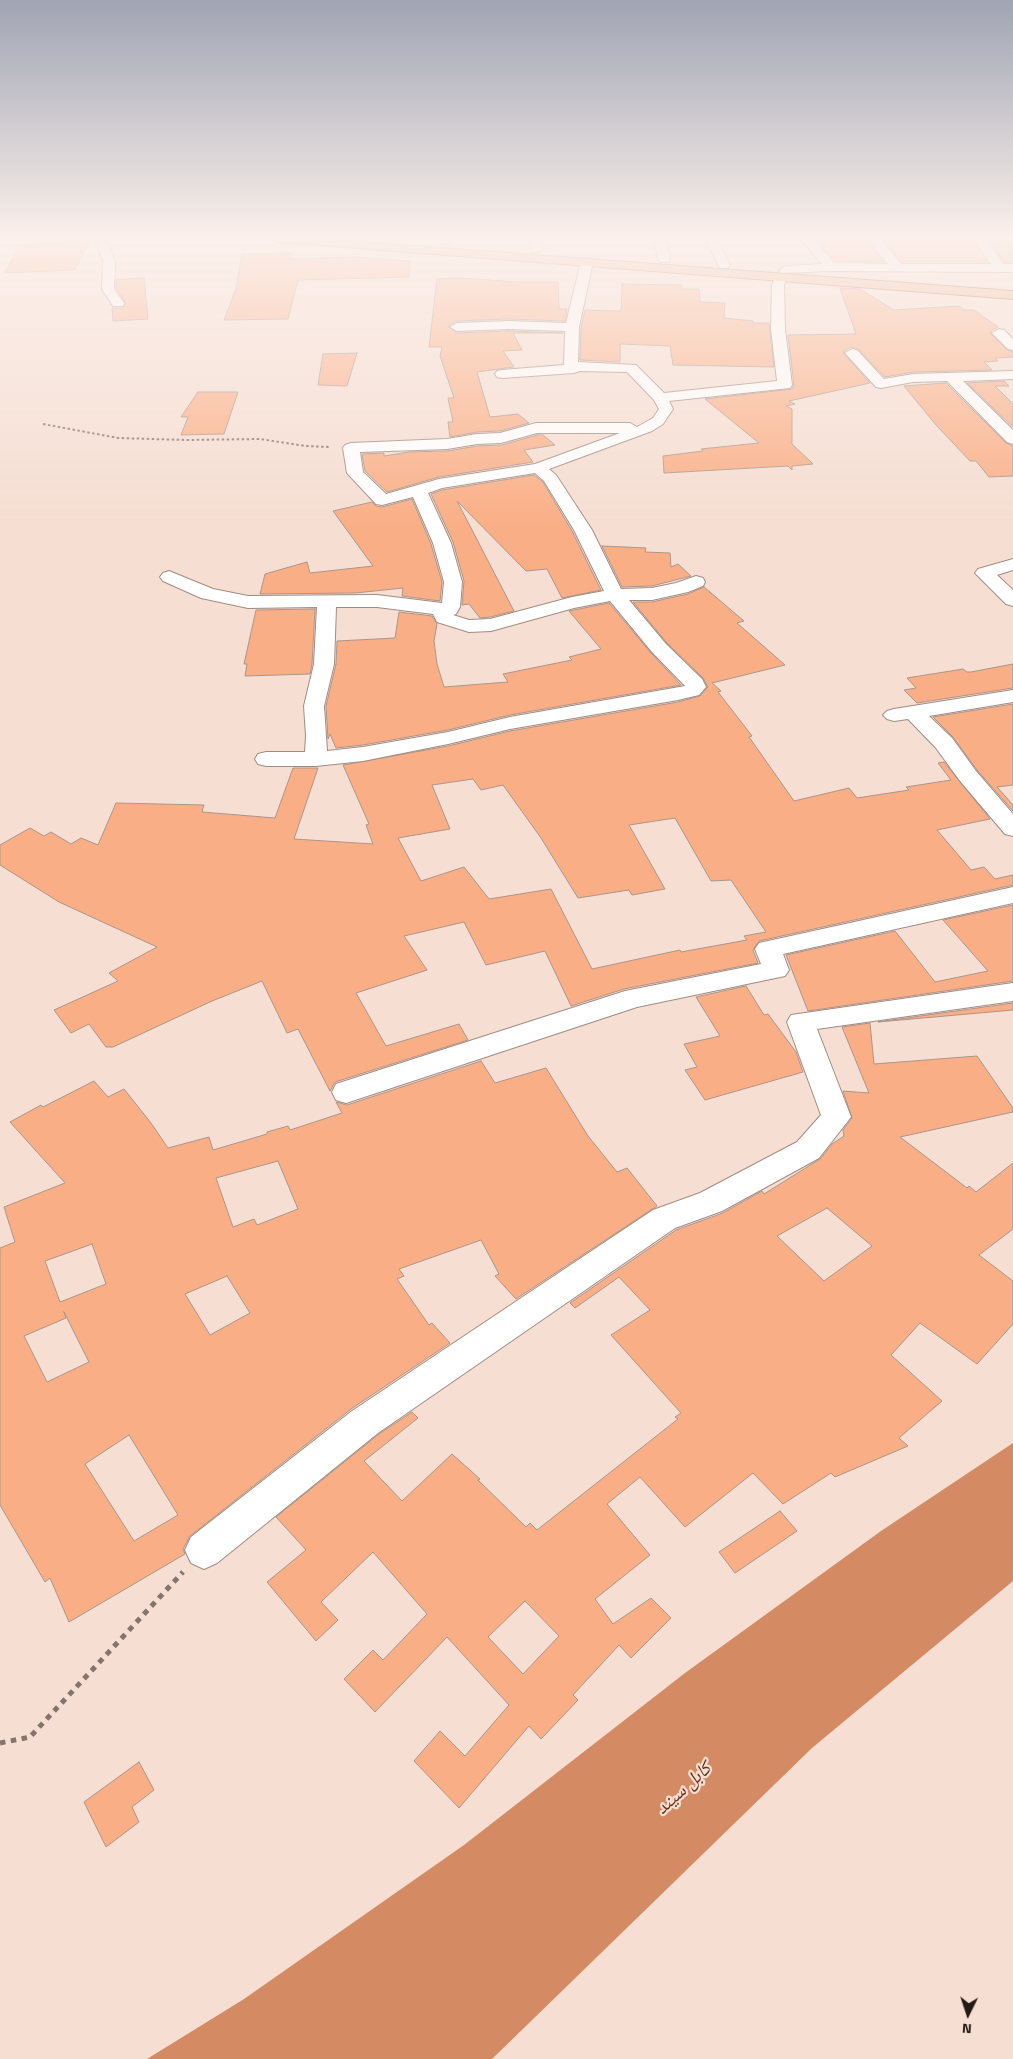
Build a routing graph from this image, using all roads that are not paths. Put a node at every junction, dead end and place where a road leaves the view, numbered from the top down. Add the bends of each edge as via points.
1 (572, 335) edge
2 (779, 335) edge
3 (1000, 335) edge
4 (1013, 346) edge
5 (852, 353) dead end
6 (571, 366) junction
7 (502, 374) dead end
8 (1013, 375) edge
9 (951, 377) junction
10 (660, 398) junction
11 (647, 428) junction
12 (1013, 439) edge
13 (538, 468) junction
14 (419, 491) junction
15 (1013, 564) edge
16 (169, 577) dead end
17 (696, 582) dead end
18 (615, 596) junction
19 (1013, 600) edge
20 (327, 601) junction
21 (443, 610) junction
22 (1013, 696) edge
23 (266, 759) dead end
24 (316, 759) junction
25 (1013, 829) edge
26 (1013, 895) edge
27 (1013, 992) edge
28 (346, 1092) dead end
29 (204, 1550) road end

1 - 6 street
2 - 10 street via 785,385
3 - 4 street
5 - 9 street via 881,384 913,378
6 - 7 street via 574,368
6 - 10 street via 631,368
8 - 9 street
9 - 12 street
10 - 11 street via 666,409 658,421
11 - 13 street
11 - 14 street via 536,428 501,438 447,444 351,448 355,473 382,500
13 - 14 street via 439,484
13 - 18 street via 550,478 583,530
14 - 21 street via 442,544 453,582 451,607
15 - 19 street via 984,573
16 - 20 street via 208,594 248,602
17 - 18 street via 652,594
18 - 21 street via 572,603 491,625 469,626 454,622 444,618
18 - 24 street via 659,648 695,683 696,688 678,694 510,722 373,753
20 - 21 street via 377,601
20 - 24 street via 324,664 314,706
22 - 25 street via 903,714 944,743
23 - 24 street
26 - 28 street via 768,949 776,970 634,998
27 - 29 street via 801,1022 836,1117 808,1150 711,1202 656,1224 365,1422

